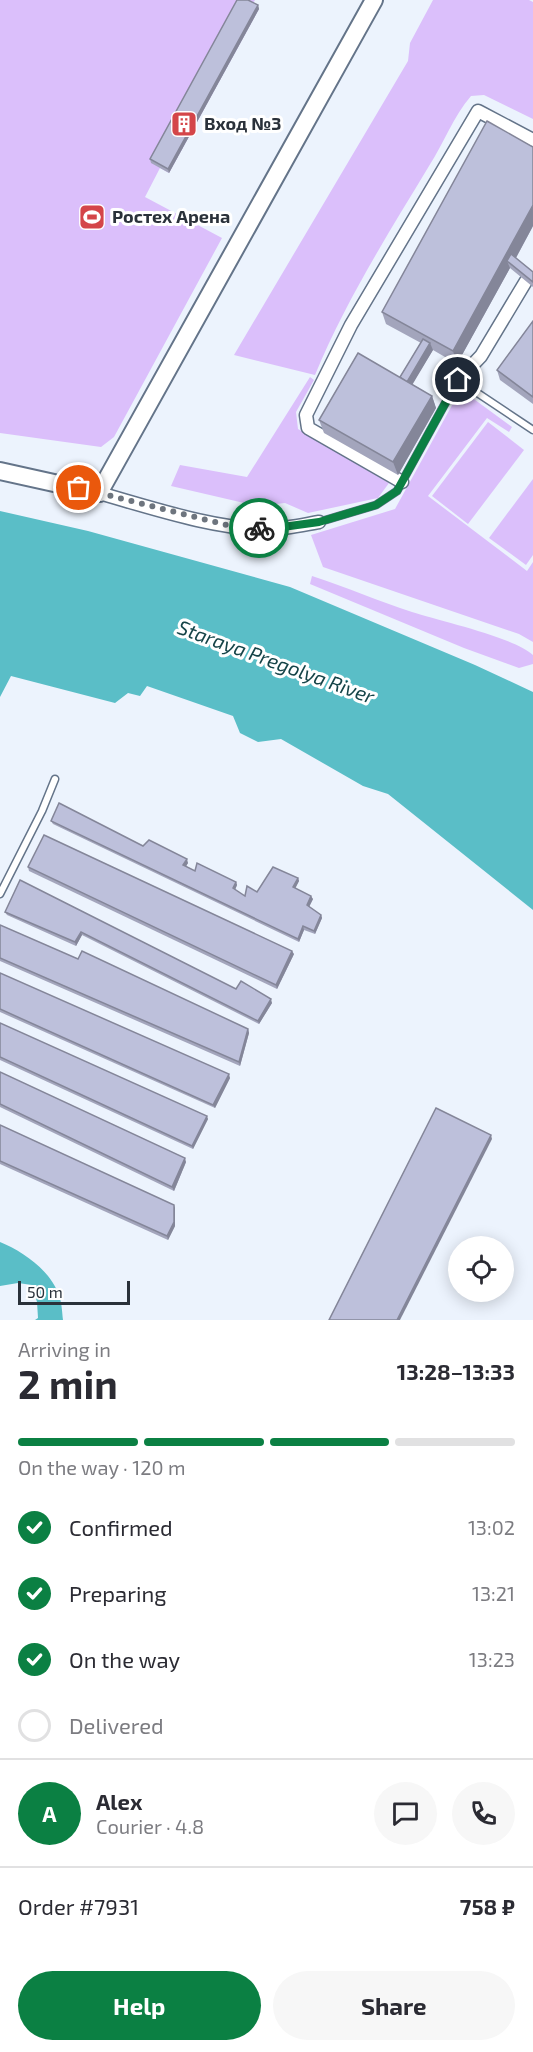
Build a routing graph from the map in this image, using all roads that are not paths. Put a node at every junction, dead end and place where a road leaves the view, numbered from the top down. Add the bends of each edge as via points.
1 (374, 0) edge
2 (533, 140) edge
3 (529, 274) edge
4 (458, 380) junction
5 (533, 430) edge
6 (0, 471) edge
7 (402, 482) junction
8 (99, 493) junction
9 (319, 522) joint
10 (55, 780) dead end
11 (0, 894) edge

1 - 8 main road
2 - 7 street via 478,111 357,315 306,415 308,428
3 - 4 street via 481,356
4 - 5 lane
4 - 7 lane
6 - 8 main road
7 - 9 lane via 397,491 376,505
8 - 9 street via 227,525 268,529
10 - 11 lane

